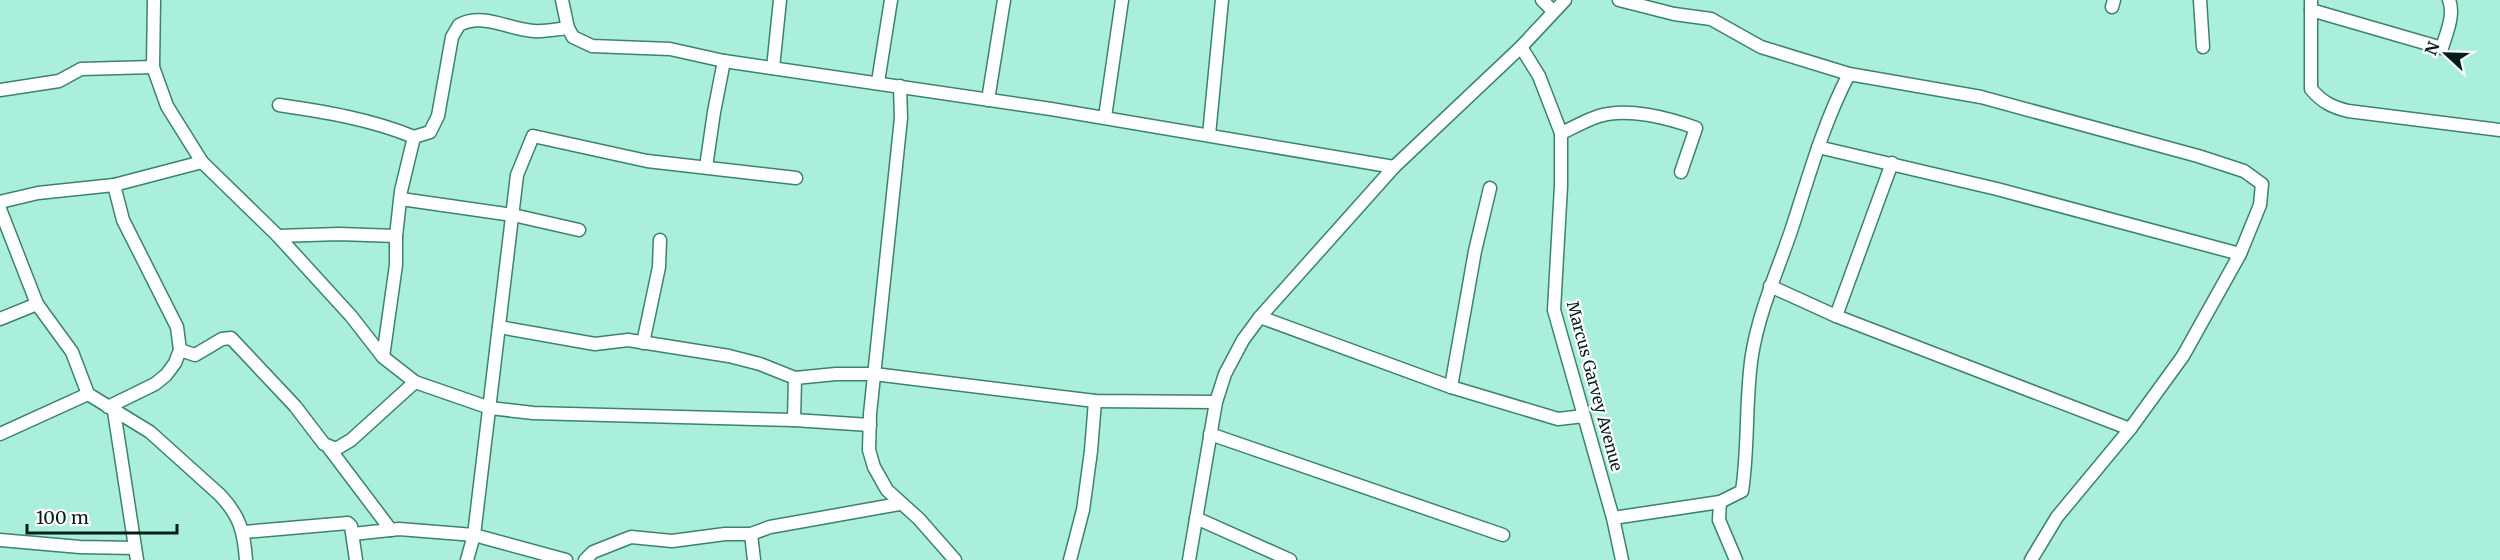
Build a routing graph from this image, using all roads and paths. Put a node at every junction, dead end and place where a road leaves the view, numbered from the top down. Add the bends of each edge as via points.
1 (154, 0) edge
2 (562, 0) edge
3 (780, 0) edge
4 (891, 0) edge
5 (1004, 0) edge
6 (1122, 0) edge
7 (1222, 0) edge
8 (1542, 0) edge
9 (1565, 0) edge
10 (1619, 0) edge
11 (2200, 0) edge
12 (2449, 0) edge
13 (2311, 5) edge
14 (1552, 12) junction
15 (568, 28) junction
16 (1521, 47) junction
17 (2203, 47) dead end
18 (724, 61) junction
19 (153, 67) junction
20 (773, 68) junction
21 (1849, 74) junction
22 (879, 82) junction
23 (900, 86) junction
24 (0, 90) edge
25 (988, 100) junction
26 (279, 105) dead end
27 (1105, 117) junction
28 (2500, 130) edge
29 (1561, 133) junction
30 (1209, 135) junction
31 (414, 137) junction
32 (1818, 147) junction
33 (202, 162) junction
34 (1892, 163) junction
35 (706, 167) junction
36 (1394, 167) junction
37 (1681, 172) dead end
38 (796, 177) dead end
39 (114, 185) junction
40 (1490, 188) dead end
41 (401, 199) junction
42 (0, 202) edge
43 (0, 208) edge
44 (513, 214) junction
45 (579, 230) dead end
46 (279, 236) junction
47 (396, 236) junction
48 (660, 240) dead end
49 (2240, 254) junction
50 (1770, 286) junction
51 (37, 304) junction
52 (1836, 316) junction
53 (1260, 317) junction
54 (0, 319) edge
55 (499, 327) junction
56 (643, 343) junction
57 (180, 350) junction
58 (383, 357) junction
59 (874, 374) junction
60 (795, 378) junction
61 (415, 382) junction
62 (1451, 387) junction
63 (88, 394) junction
64 (1095, 401) junction
65 (1216, 402) junction
66 (490, 408) junction
67 (111, 409) junction
68 (1584, 416) junction
69 (794, 420) junction
70 (870, 425) junction
71 (2130, 429) junction
72 (0, 434) edge
73 (1210, 434) junction
74 (329, 448) junction
75 (1720, 502) junction
76 (899, 504) junction
77 (1196, 518) junction
78 (1613, 518) junction
79 (391, 530) junction
80 (244, 532) junction
81 (353, 534) junction
82 (751, 534) junction
83 (474, 535) junction
84 (1503, 535) dead end
85 (0, 540) edge
86 (136, 554) edge
87 (246, 560) edge
88 (356, 560) edge
89 (467, 560) edge
90 (566, 560) edge
91 (585, 560) edge
92 (754, 560) edge
93 (954, 560) edge
94 (1070, 560) edge
95 (1189, 560) edge
96 (1290, 560) edge
97 (1622, 560) edge
98 (1736, 560) edge
99 (2031, 560) edge

1 - 19 street
2 - 15 street
3 - 20 street
4 - 22 street
5 - 25 street
6 - 27 street
7 - 30 street
8 - 14 street
9 - 14 street
10 - 21 street via 1711,19 1761,47
11 - 17 street
12 - 13 street via 2449,24 2442,48
13 - 28 street via 2311,89 2332,107
14 - 16 street
15 - 18 street via 573,37 592,46 670,49
15 - 31 street via 533,31 473,21 459,25 452,37 435,123 430,132
16 - 29 street, Marcus Garvey Avenue via 1539,76
16 - 36 street
18 - 20 street
18 - 35 street
19 - 24 street via 81,69 59,81
19 - 33 street via 167,106
20 - 22 street
21 - 32 street
21 - 49 street via 1981,97 2244,171 2262,184 2260,205
22 - 23 street
23 - 25 street
23 - 59 street via 902,118
25 - 27 street
26 - 31 street via 351,116
27 - 30 street
29 - 37 street via 1601,115 1631,113 1669,118 1696,128
29 - 68 street, Marcus Garvey Avenue via 1554,310
30 - 36 street
31 - 41 street
32 - 34 street
32 - 50 street
33 - 39 street
33 - 46 street
34 - 49 street
34 - 52 street
35 - 38 street
35 - 44 street via 647,161 533,136 517,175
36 - 53 street
39 - 42 street via 38,193
39 - 57 street via 123,220 177,327
40 - 62 street via 1474,252
41 - 44 street
41 - 47 street
43 - 51 street
44 - 45 street
44 - 55 street
46 - 47 street
46 - 58 street
47 - 58 street via 396,265
48 - 56 street
49 - 71 street via 2182,356
50 - 52 street
50 - 75 street via 1752,355 1742,491
51 - 54 street
51 - 63 street via 72,352
52 - 71 street
53 - 62 street
53 - 65 street via 1225,374
55 - 56 street via 595,344 628,340
55 - 66 street
56 - 60 street via 729,356
57 - 67 street via 166,375
57 - 74 street via 195,355 231,338
58 - 61 street
59 - 60 street
59 - 64 street
59 - 70 street
60 - 69 street
61 - 66 street
61 - 74 street via 351,440 336,449
62 - 68 street via 1558,419
63 - 67 street
63 - 72 street
64 - 65 street
64 - 94 street via 1083,510
65 - 73 street
66 - 69 street via 533,413
66 - 83 street
67 - 80 street via 150,432 220,495
67 - 86 street
68 - 78 street, Marcus Garvey Avenue
69 - 70 street
70 - 76 street via 869,450 874,467
71 - 99 street via 2057,517
73 - 77 street
73 - 84 street
74 - 79 street
75 - 78 street
75 - 98 street via 1719,520
76 - 82 street via 770,527
76 - 93 street via 919,519
77 - 95 street
77 - 96 street
78 - 97 street, Marcus Garvey Avenue
79 - 81 street
79 - 83 street
80 - 81 street via 348,523
80 - 87 street
81 - 88 street
82 - 91 street via 672,541 631,537 593,552
82 - 92 street
83 - 89 street
83 - 90 street
85 - 86 street

